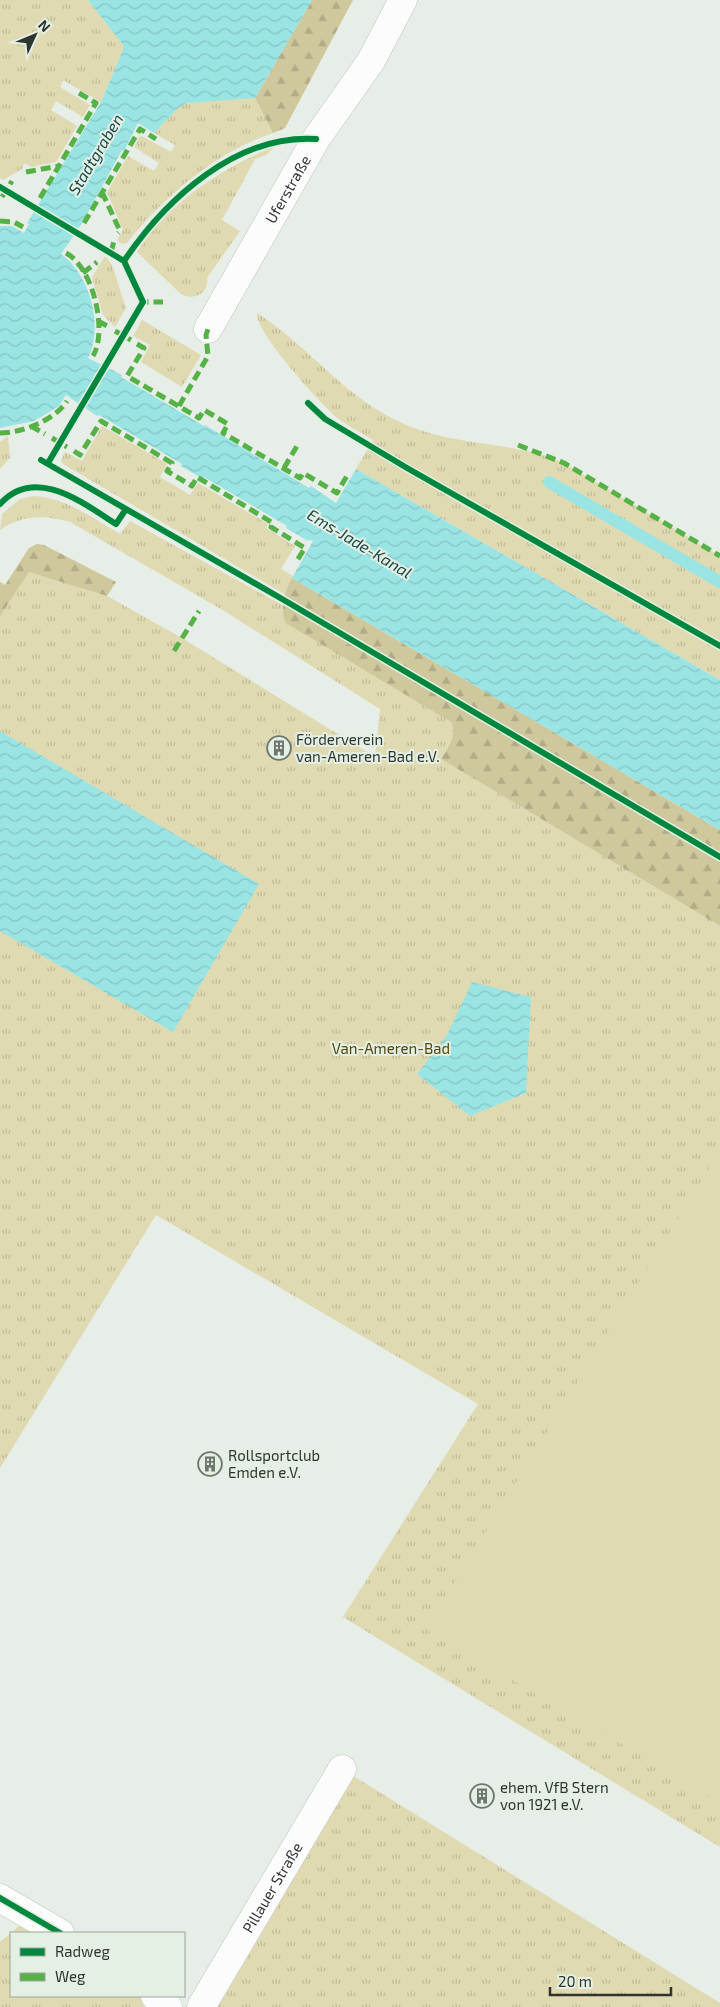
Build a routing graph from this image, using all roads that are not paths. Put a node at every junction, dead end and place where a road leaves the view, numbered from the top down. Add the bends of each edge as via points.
1 (404, 0) edge
2 (208, 329) dead end
3 (342, 1769) dead end
4 (0, 1898) edge
5 (58, 1932) edge
6 (157, 1997) edge
7 (168, 2007) edge
8 (201, 2007) edge

1 - 2 street, Uferstraße via 371,61 316,139
3 - 8 street, Pillauer Straße
4 - 5 street
6 - 7 street

